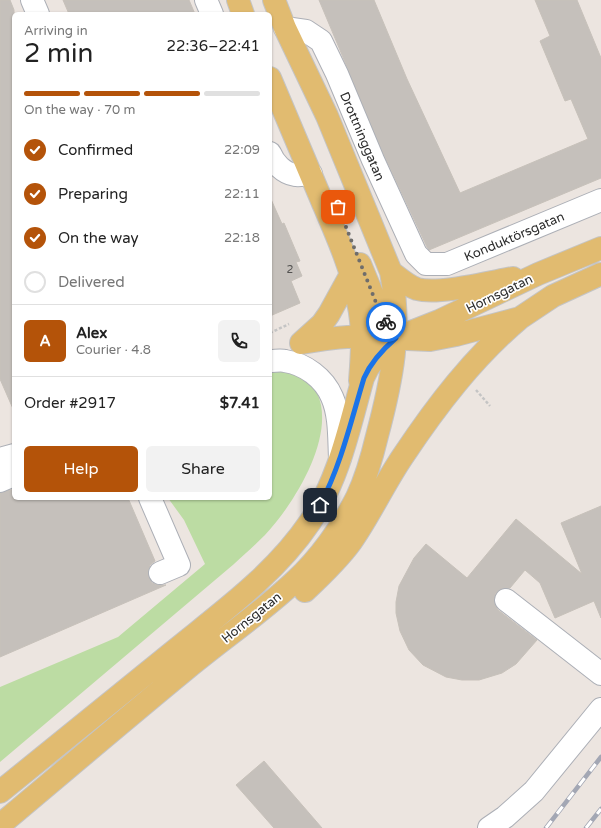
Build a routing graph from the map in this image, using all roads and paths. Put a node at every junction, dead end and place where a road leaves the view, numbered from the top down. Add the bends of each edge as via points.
1 (32, 0) edge
2 (206, 0) edge
3 (238, 0) edge
4 (274, 0) edge
5 (37, 12) edge
6 (211, 12) edge
7 (242, 12) edge
8 (286, 28) junction
9 (272, 75) edge
10 (272, 83) edge
11 (272, 158) edge
12 (311, 174) junction
13 (601, 200) edge
14 (601, 248) edge
15 (426, 264) joint
16 (391, 272) junction
17 (351, 274) junction
18 (538, 274) junction
19 (601, 274) edge
20 (379, 310) junction
21 (520, 318) junction
22 (361, 336) junction
23 (396, 338) junction
24 (301, 343) junction
25 (379, 353) junction
26 (272, 355) edge
27 (272, 361) edge
28 (390, 382) junction
29 (358, 399) junction
30 (6, 458) edge
31 (340, 460) junction
32 (0, 481) edge
33 (151, 500) edge
34 (160, 573) dead end
35 (506, 600) dead end
36 (187, 668) junction
37 (601, 674) edge
38 (601, 709) edge
39 (0, 792) edge
40 (0, 825) edge
41 (489, 828) edge

1 - 5 street
2 - 6 street
3 - 7 main road
4 - 8 main road, Drottninggatan
8 - 15 street, Drottninggatan via 306,31 321,41 416,254
8 - 16 main road, Drottninggatan via 327,116
9 - 20 main road via 299,115 315,147
10 - 12 main road
11 - 12 street via 282,169 295,175
12 - 17 main road
13 - 15 street, Konduktörsgatan via 447,264
14 - 18 main road, Hornsgatan
16 - 18 main road via 416,289 426,291 449,290
16 - 20 main road via 386,297
16 - 23 main road, Hornsgatan via 396,296
17 - 22 main road via 359,303
17 - 24 main road via 322,324
18 - 23 main road, Hornsgatan via 446,318
19 - 21 main road, Hornsgatan via 554,296
20 - 22 main road
20 - 23 main road
21 - 23 main road, Hornsgatan via 430,340
21 - 36 main road via 484,350 450,391 402,458 350,543 327,569 280,611
22 - 23 main road
22 - 24 main road
22 - 25 main road
22 - 29 main road via 362,358
23 - 25 main road, Hornsgatan
23 - 28 main road, Hornsgatan
24 - 26 street
25 - 28 main road
25 - 29 main road, Hornsgatan via 366,373
27 - 31 street via 285,360 307,368 322,381 332,397 338,421
28 - 36 main road, Hornsgatan via 370,465 357,497 342,523 296,581
29 - 31 main road, Hornsgatan
30 - 32 street
31 - 39 main road, Hornsgatan via 331,484 310,522 268,571 192,637
33 - 34 street via 179,565
35 - 37 street
36 - 40 main road, Hornsgatan
38 - 41 street via 534,791 505,818

